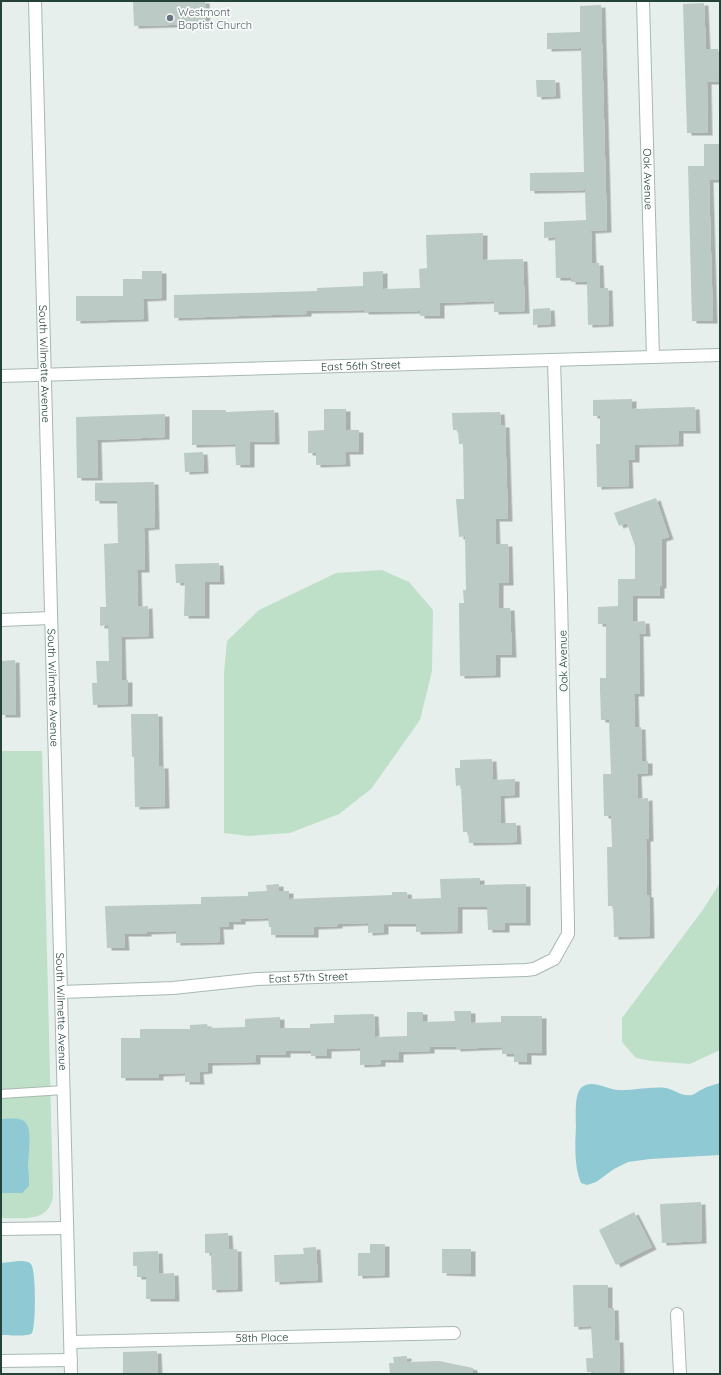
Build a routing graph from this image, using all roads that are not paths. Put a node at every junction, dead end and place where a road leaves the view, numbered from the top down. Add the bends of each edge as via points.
1 (35, 1) edge
2 (643, 1) edge
3 (720, 355) edge
4 (653, 357) junction
5 (554, 360) junction
6 (45, 375) junction
7 (1, 376) edge
8 (51, 618) junction
9 (1, 620) edge
10 (554, 959) joint
11 (61, 992) junction
12 (64, 1090) junction
13 (1, 1094) edge
14 (67, 1228) junction
15 (1, 1229) edge
16 (677, 1314) dead end
17 (454, 1333) dead end
18 (70, 1342) junction
19 (71, 1360) junction
20 (1, 1361) edge
21 (71, 1374) edge
22 (680, 1374) edge

1 - 6 street, South Wilmette Avenue
2 - 4 street, Oak Avenue
3 - 4 street, East 56th Street
4 - 5 street, East 56th Street
5 - 6 street, East 56th Street
5 - 10 street, Oak Avenue via 568,924 568,934
6 - 7 street, East 56th Street
6 - 8 street, South Wilmette Avenue
8 - 9 street
8 - 11 street, South Wilmette Avenue
10 - 11 street, East 57th Street via 526,970 258,979 172,988
11 - 12 street, South Wilmette Avenue
12 - 13 lane
12 - 14 street, South Wilmette Avenue
14 - 15 street
14 - 18 street, South Wilmette Avenue
16 - 22 street
17 - 18 street, 58th Place
18 - 19 street, South Wilmette Avenue
19 - 20 street
19 - 21 street, South Wilmette Avenue

